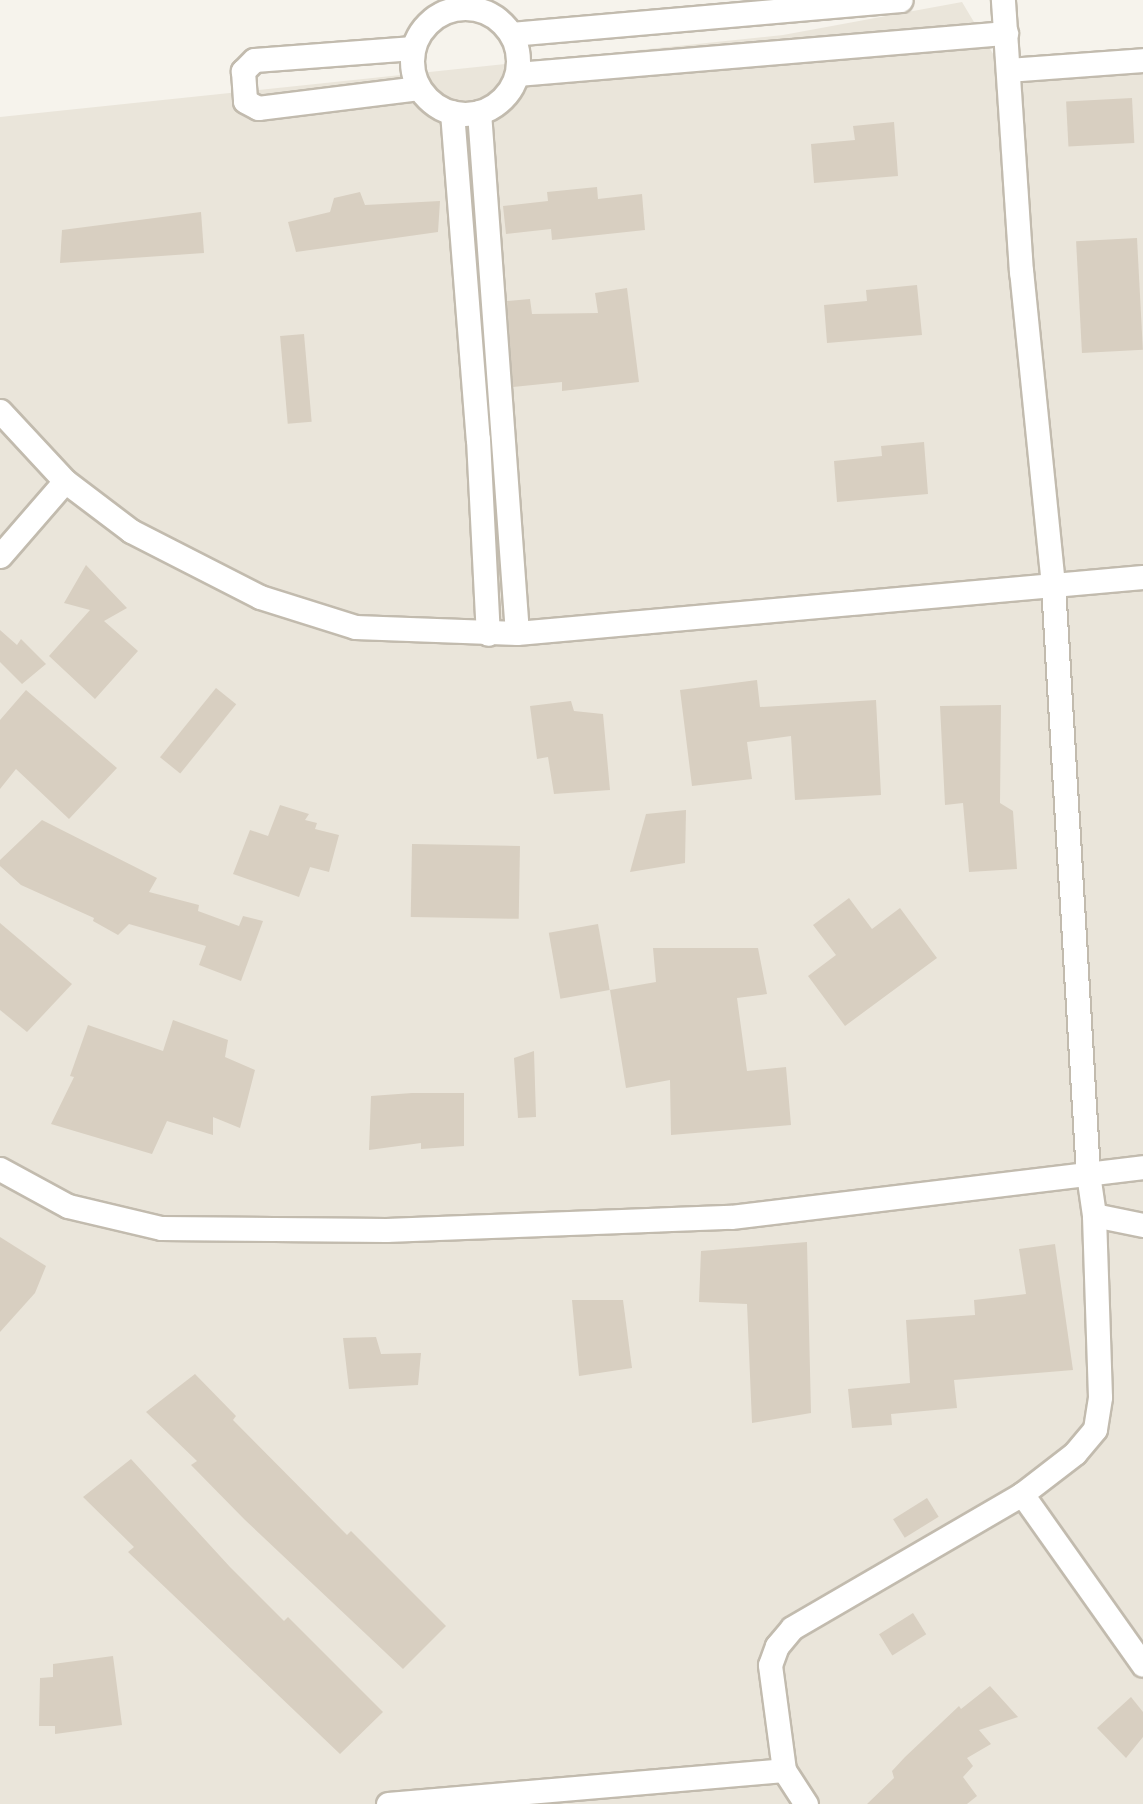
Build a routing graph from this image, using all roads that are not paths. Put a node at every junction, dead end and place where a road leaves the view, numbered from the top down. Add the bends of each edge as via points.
1 (901, 0) edge
2 (1003, 0) edge
3 (676, 19) junction
4 (1006, 33) junction
5 (511, 34) junction
6 (413, 48) junction
7 (680, 58) junction
8 (1143, 60) edge
9 (1008, 70) junction
10 (517, 74) junction
11 (419, 88) junction
12 (452, 112) junction
13 (480, 112) junction
14 (485, 183) junction
15 (457, 184) junction
16 (0, 411) edge
17 (504, 437) junction
18 (478, 439) junction
19 (65, 481) junction
20 (0, 556) edge
21 (1143, 577) edge
22 (1053, 585) junction
23 (488, 634) junction
24 (517, 634) junction
25 (1143, 1167) edge
26 (0, 1169) edge
27 (1088, 1174) junction
28 (1094, 1215) junction
29 (1143, 1224) edge
30 (1022, 1493) junction
31 (1135, 1641) edge
32 (1143, 1665) edge
33 (784, 1770) junction
34 (388, 1804) edge
35 (806, 1804) edge

1 - 3 street
2 - 4 street
3 - 5 street
3 - 7 street
4 - 7 street
4 - 9 street
5 - 6 street via 491,14 464,8 438,15
5 - 10 street via 519,60
6 - 11 street
6 - 11 street via 254,60 243,71 245,101 258,108
7 - 10 street
8 - 9 street
9 - 22 street via 1021,272
10 - 13 street via 503,98
11 - 12 street via 439,108
12 - 13 street
12 - 15 street
13 - 14 street
14 - 15 street
14 - 17 street
15 - 18 street
16 - 19 street
17 - 18 street
17 - 24 street
18 - 23 street
19 - 20 street
19 - 23 street via 131,531 260,597 355,627
21 - 22 street
22 - 24 street
22 - 27 street
23 - 24 street
25 - 27 street
26 - 27 street via 68,1206 161,1228 373,1230 731,1217
27 - 28 street
28 - 29 street
28 - 30 street via 1100,1397 1095,1429 1075,1453
30 - 31 street
30 - 33 street via 792,1628 777,1646 770,1665
31 - 32 street
33 - 34 street
33 - 35 street

